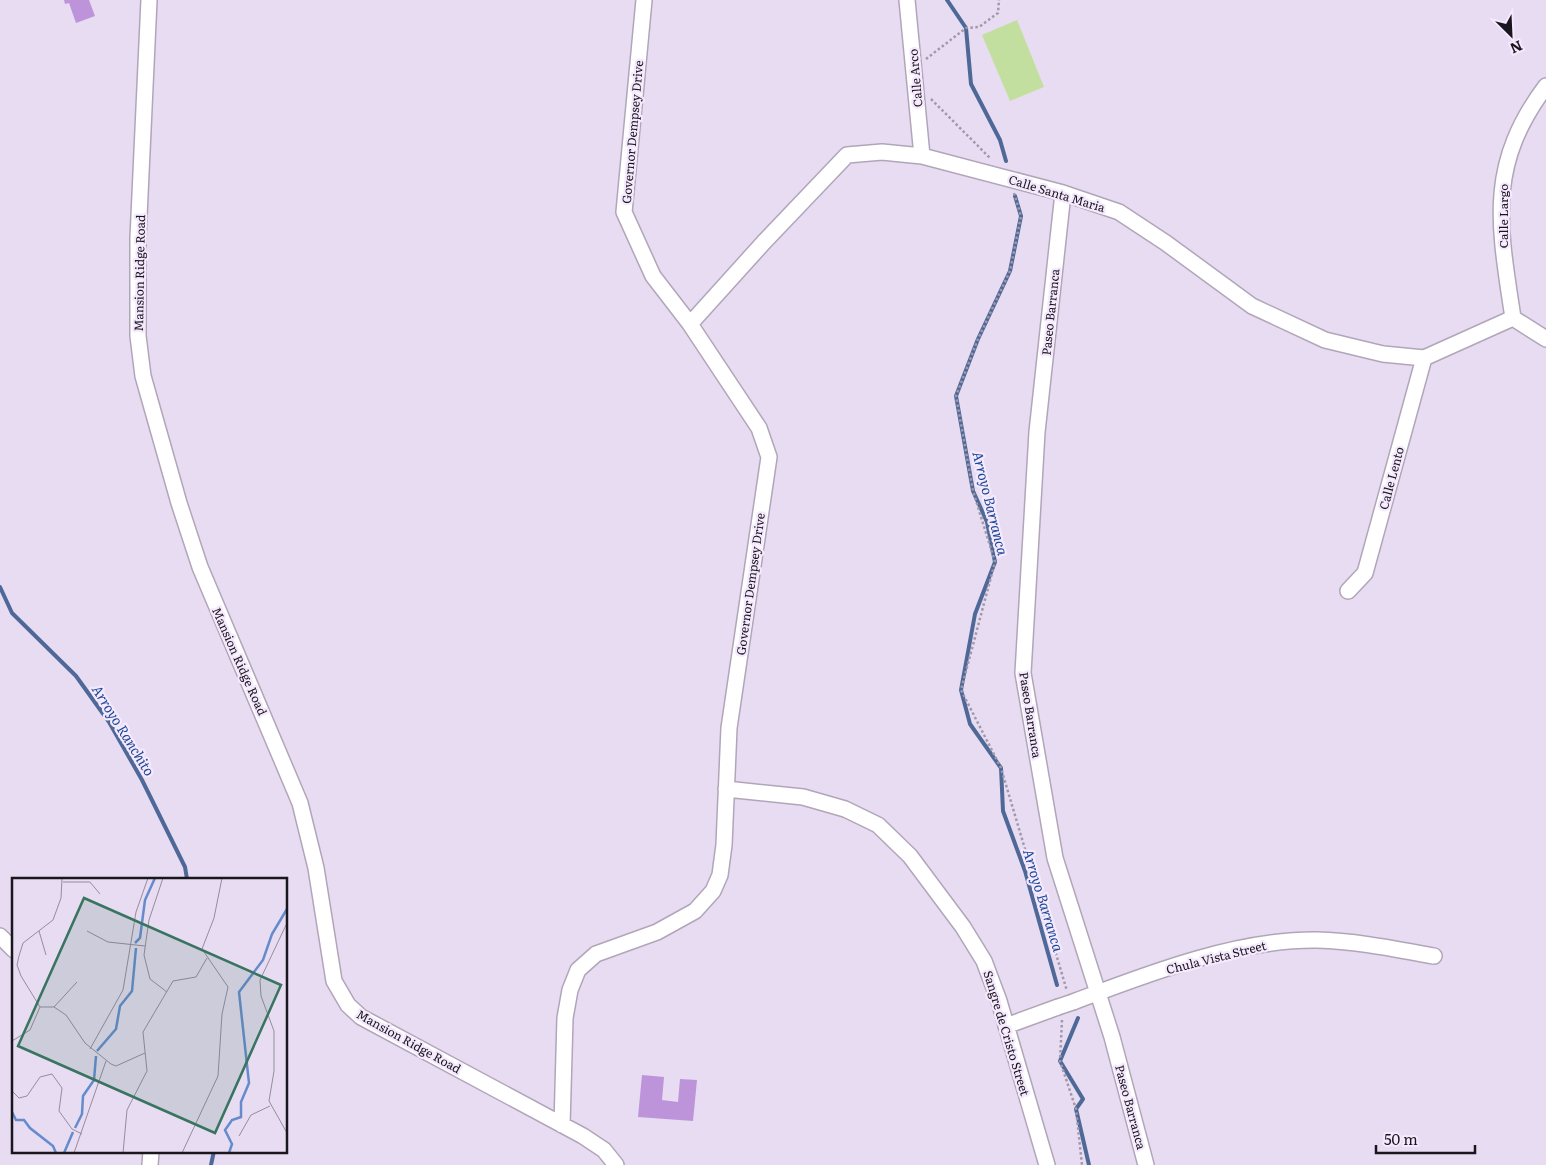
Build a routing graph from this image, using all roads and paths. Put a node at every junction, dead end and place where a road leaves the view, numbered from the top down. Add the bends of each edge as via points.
1 (149, 0) edge
2 (644, 0) edge
3 (907, 0) edge
4 (999, 0) edge
5 (924, 60) dead end
6 (1546, 86) edge
7 (928, 96) dead end
8 (922, 156) junction
9 (1011, 179) junction
10 (1063, 193) junction
11 (1513, 318) junction
12 (690, 324) junction
13 (1546, 339) edge
14 (1424, 358) junction
15 (1348, 591) dead end
16 (726, 789) junction
17 (0, 936) edge
18 (12, 948) edge
19 (1434, 956) dead end
20 (1097, 993) junction
21 (1006, 1026) junction
22 (562, 1125) junction
23 (151, 1152) edge
24 (150, 1165) edge
25 (616, 1165) edge
26 (1047, 1165) edge
27 (1146, 1165) edge

1 - 22 street, Mansion Ridge Road via 138,238 141,363 195,554 301,808 316,868 334,981 348,1005 361,1017
2 - 12 street, Governor Dempsey Drive via 624,212 653,276
3 - 8 street, Calle Arco
4 - 5 path via 998,13 979,27 966,28
6 - 11 street, Calle Largo via 1514,138 1503,176 1501,237
7 - 9 path
8 - 9 street, Calle Santa Maria
8 - 12 street, Calle Santa Maria via 882,152 847,155
9 - 10 street, Calle Santa Maria
10 - 14 street, Calle Santa Maria via 1119,212 1252,306 1325,340 1383,354
10 - 20 street, Paseo Barranca via 1037,432 1023,673 1055,858
11 - 13 street
11 - 14 street, Calle Santa Maria
12 - 16 street, Governor Dempsey Drive via 759,428 769,457 729,728
14 - 15 street, Calle Lento via 1366,573
16 - 21 street, Sangre de Cristo Street via 817,800 856,814 886,831 910,856 974,943 989,971
16 - 22 street, Governor Dempsey Drive via 722,866 708,898 695,911 673,924 596,954 585,961 575,975 564,1031
17 - 18 street
19 - 20 street, Chula Vista Street via 1345,942 1275,942 1223,953
20 - 21 street, Chula Vista Street, bridge
20 - 27 street, Paseo Barranca
21 - 26 street, Sangre de Cristo Street
22 - 25 street, Mansion Ridge Road via 598,1145
23 - 24 street

